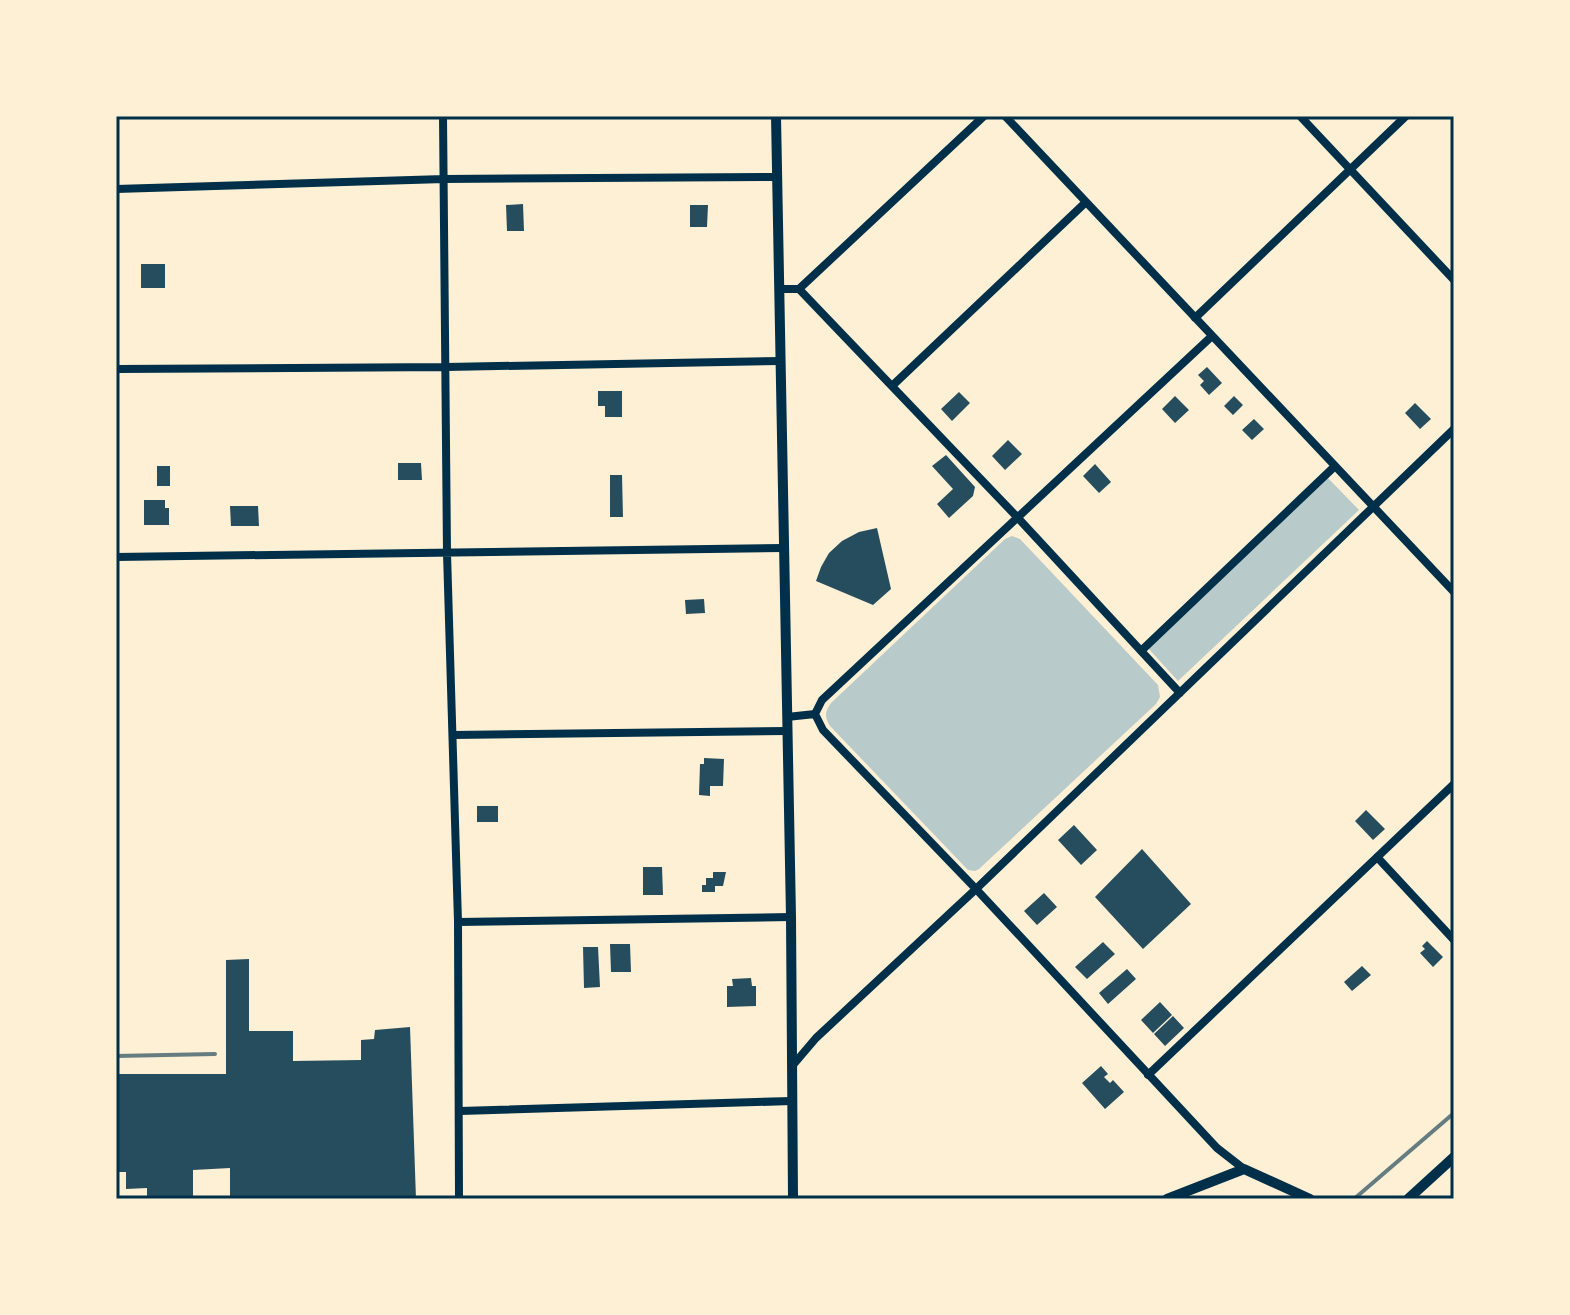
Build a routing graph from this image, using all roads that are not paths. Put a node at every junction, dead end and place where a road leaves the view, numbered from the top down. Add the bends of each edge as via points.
1 (443, 116) edge
2 (776, 116) edge
3 (984, 116) edge
4 (1005, 116) edge
5 (1300, 116) edge
6 (1406, 116) edge
7 (1350, 170) junction
8 (777, 177) junction
9 (444, 179) junction
10 (116, 189) edge
11 (1086, 202) junction
12 (1454, 280) edge
13 (781, 289) junction
14 (799, 289) junction
15 (1195, 318) junction
16 (1212, 336) junction
17 (780, 361) junction
18 (447, 367) junction
19 (116, 369) edge
20 (892, 386) junction
21 (1454, 429) edge
22 (1335, 466) junction
23 (1374, 507) junction
24 (1018, 518) junction
25 (783, 548) junction
26 (447, 553) junction
27 (116, 557) edge
28 (1454, 592) edge
29 (1141, 651) junction
30 (1180, 693) junction
31 (815, 714) junction
32 (787, 717) junction
33 (787, 731) junction
34 (454, 735) junction
35 (1454, 784) edge
36 (1377, 857) junction
37 (976, 889) junction
38 (791, 917) junction
39 (458, 922) junction
40 (1454, 940) edge
41 (793, 1065) junction
42 (1148, 1075) junction
43 (791, 1101) junction
44 (460, 1111) junction
45 (1454, 1157) edge
46 (1244, 1169) junction
47 (459, 1199) edge
48 (793, 1199) edge
49 (1167, 1199) edge
50 (1310, 1199) edge
51 (1408, 1199) edge

1 - 9 street
2 - 8 street
3 - 14 street
4 - 11 street
5 - 7 street
6 - 7 street
7 - 12 street
7 - 15 street
8 - 9 street
8 - 13 street
9 - 10 street
9 - 18 street
11 - 15 street
11 - 20 street
13 - 14 street
13 - 17 street
14 - 20 street
15 - 16 street
16 - 22 street
16 - 24 street
17 - 18 street
17 - 25 street
18 - 19 street
18 - 26 street
20 - 24 street
21 - 23 street
22 - 23 street
22 - 29 street
23 - 28 street
23 - 30 street
24 - 29 street
24 - 31 street via 822,700
25 - 26 street
25 - 32 street
26 - 27 street
26 - 34 street
29 - 30 street
30 - 37 street
31 - 32 street
31 - 37 street via 823,730
32 - 33 street
33 - 34 street
33 - 38 street
34 - 39 street
35 - 36 street
36 - 40 street
36 - 42 street
37 - 41 street
37 - 42 street
38 - 39 street
38 - 41 street
39 - 44 street
41 - 43 street
42 - 46 street
43 - 44 street
43 - 48 street
44 - 47 street
45 - 51 street
46 - 49 street
46 - 50 street

